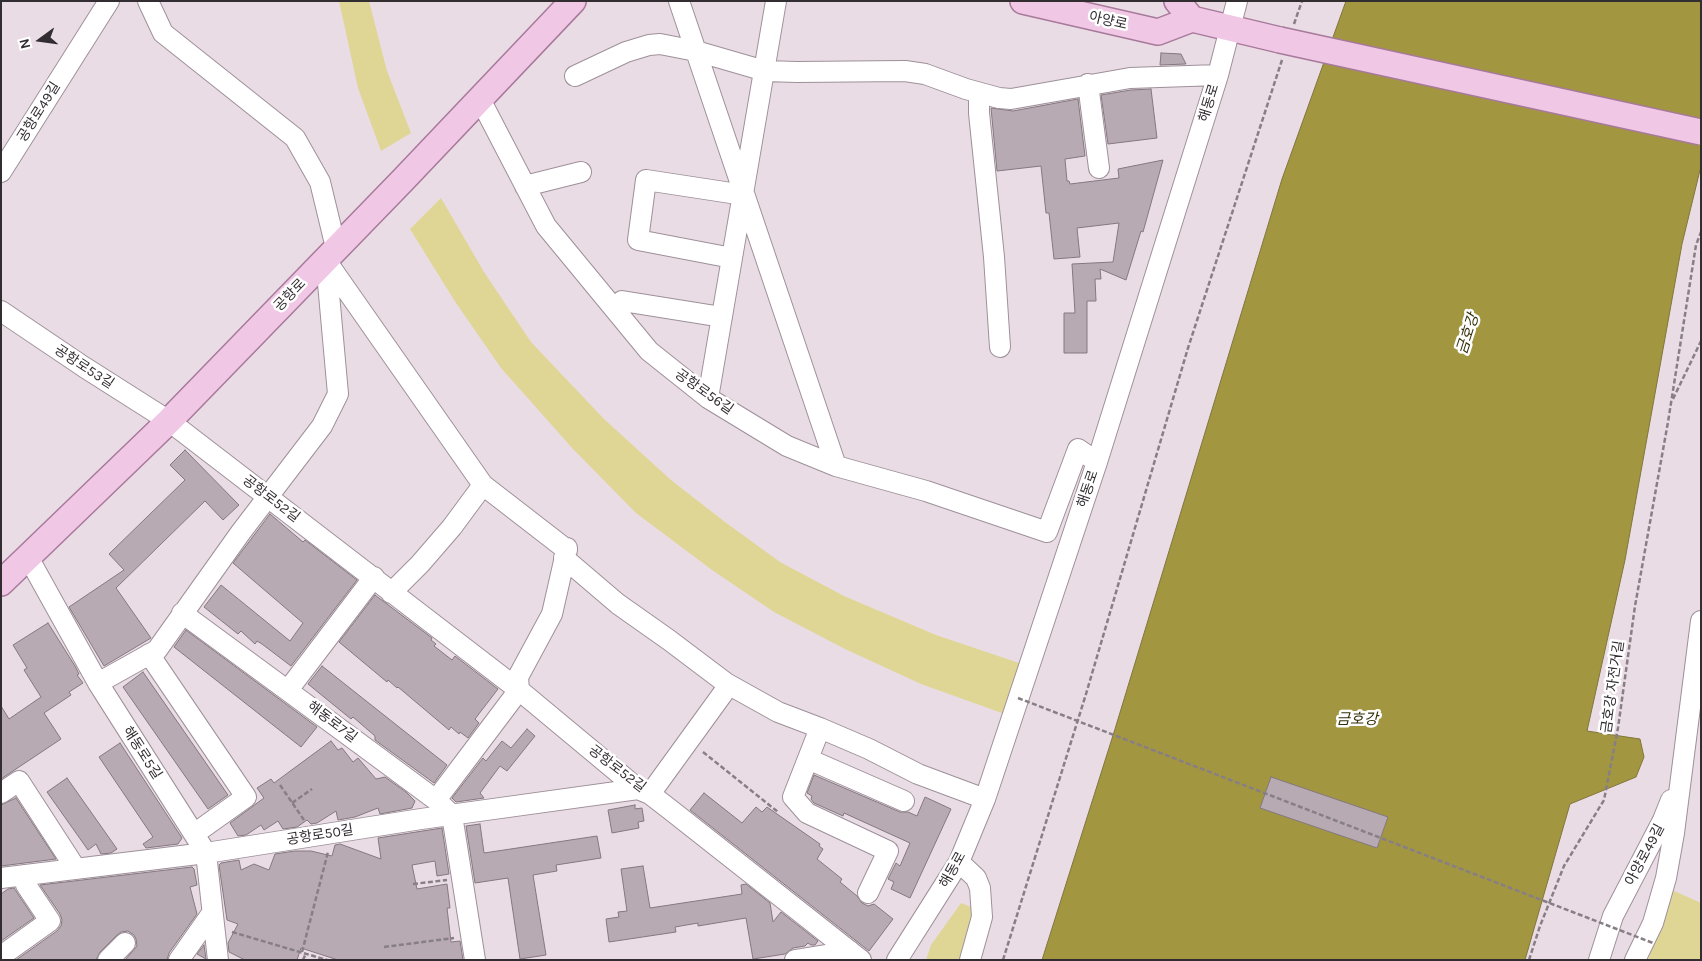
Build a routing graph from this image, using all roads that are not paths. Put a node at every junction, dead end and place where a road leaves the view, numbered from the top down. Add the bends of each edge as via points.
1 (109, 1) edge
2 (148, 1) edge
3 (573, 1) edge
4 (679, 1) edge
5 (776, 1) edge
6 (1023, 1) edge
7 (1237, 1) edge
8 (1184, 10) edge
9 (1230, 27) junction
10 (696, 50) junction
11 (765, 71) junction
12 (1218, 75) junction
13 (575, 76) dead end
14 (1088, 84) junction
15 (979, 93) junction
16 (480, 99) junction
17 (1701, 132) edge
18 (1099, 168) dead end
19 (1, 172) edge
20 (581, 172) dead end
21 (525, 186) junction
22 (744, 195) junction
23 (336, 248) junction
24 (732, 258) junction
25 (622, 300) dead end
26 (1, 311) edge
27 (722, 317) junction
28 (1000, 347) dead end
29 (708, 398) junction
30 (169, 421) junction
31 (1097, 462) junction
32 (836, 466) junction
33 (483, 486) junction
34 (268, 496) junction
35 (567, 550) junction
36 (28, 557) junction
37 (374, 577) junction
38 (1, 583) edge
39 (391, 593) junction
40 (182, 613) junction
41 (1701, 621) edge
42 (149, 654) junction
43 (98, 683) junction
44 (729, 685) junction
45 (288, 690) junction
46 (518, 690) junction
47 (820, 728) junction
48 (808, 759) junction
49 (1692, 765) edge
50 (644, 791) junction
51 (1, 793) edge
52 (986, 799) junction
53 (436, 800) junction
54 (904, 801) dead end
55 (452, 815) junction
56 (194, 834) junction
57 (206, 853) junction
58 (959, 862) junction
59 (76, 869) junction
60 (24, 875) junction
61 (1, 878) edge
62 (868, 893) dead end
63 (213, 920) junction
64 (124, 943) dead end
65 (1, 956) edge
66 (856, 956) edge
67 (108, 960) edge
68 (179, 960) edge
69 (218, 960) edge
70 (475, 960) edge
71 (795, 960) edge
72 (897, 960) edge
73 (970, 960) edge
74 (1598, 960) edge
75 (1635, 960) edge

1 - 19 street, 공항로49길
2 - 23 street via 163,33 295,138 320,182
3 - 16 main road, 공항로
4 - 10 street
5 - 11 street
6 - 8 main road, 아양로 via 1158,32
7 - 9 street, 해동로
8 - 9 main road, 아양로
9 - 12 street, 해동로
9 - 17 main road, 아양로, bridge via 1285,42
10 - 11 street
10 - 13 street via 649,45
10 - 22 street
11 - 15 street via 905,71 925,74
11 - 22 street
12 - 14 street via 1130,78
12 - 31 street, 해동로
14 - 15 street via 1012,99
14 - 18 street
15 - 28 street
16 - 21 street, 공항로56길
16 - 23 main road, 공항로
20 - 21 street
21 - 29 street, 공항로56길 via 546,226 649,351
22 - 24 street
22 - 24 street via 646,180 638,240
22 - 32 street
23 - 30 main road, 공항로
24 - 27 street
25 - 27 street
26 - 30 street, 공항로53길
27 - 29 street
29 - 32 street, 공항로56길 via 787,446
30 - 34 street, 공항로52길
30 - 36 main road, 공항로
31 - 32 street, 공항로56길 via 1078,449 1047,532 926,491
31 - 52 street, 해동로
33 - 34 street via 326,261 338,394 322,426
33 - 35 street
33 - 39 street via 452,527
34 - 37 street, 공항로52길
34 - 40 street
35 - 44 street via 618,604
35 - 46 street via 552,614 518,677
36 - 38 main road, 공항로
36 - 43 street, 해동로5길
37 - 39 street, 공항로52길
37 - 45 street
39 - 46 street, 공항로52길
40 - 42 street via 157,650
40 - 45 street, 해동로7길
41 - 49 street
42 - 43 street
42 - 56 street via 246,797
43 - 56 street, 해동로5길
44 - 47 street via 778,712
44 - 50 street via 689,740
45 - 53 street, 해동로7길
46 - 50 street, 공항로52길
46 - 53 street
47 - 48 street
47 - 52 street via 918,774
48 - 54 street
48 - 62 street via 793,797 807,813 888,851
49 - 74 street, 아양로49길 via 1613,916
49 - 75 street via 1653,923
50 - 55 street, 공항로50길
50 - 66 street, 공항로52길
51 - 59 street via 19,781
52 - 58 street, 해동로
53 - 55 street, 해동로7길
55 - 57 street, 공항로50길
55 - 70 street
56 - 57 street, 해동로5길
57 - 59 street, 공항로50길
57 - 63 street, 해동로5길
58 - 72 street, 해동로
58 - 73 street via 976,878 980,888 982,917
59 - 60 street, 공항로50길
60 - 61 street, 공항로50길
60 - 65 street via 26,884 50,921
63 - 68 street
63 - 69 street, 해동로5길
64 - 67 street
66 - 71 street

